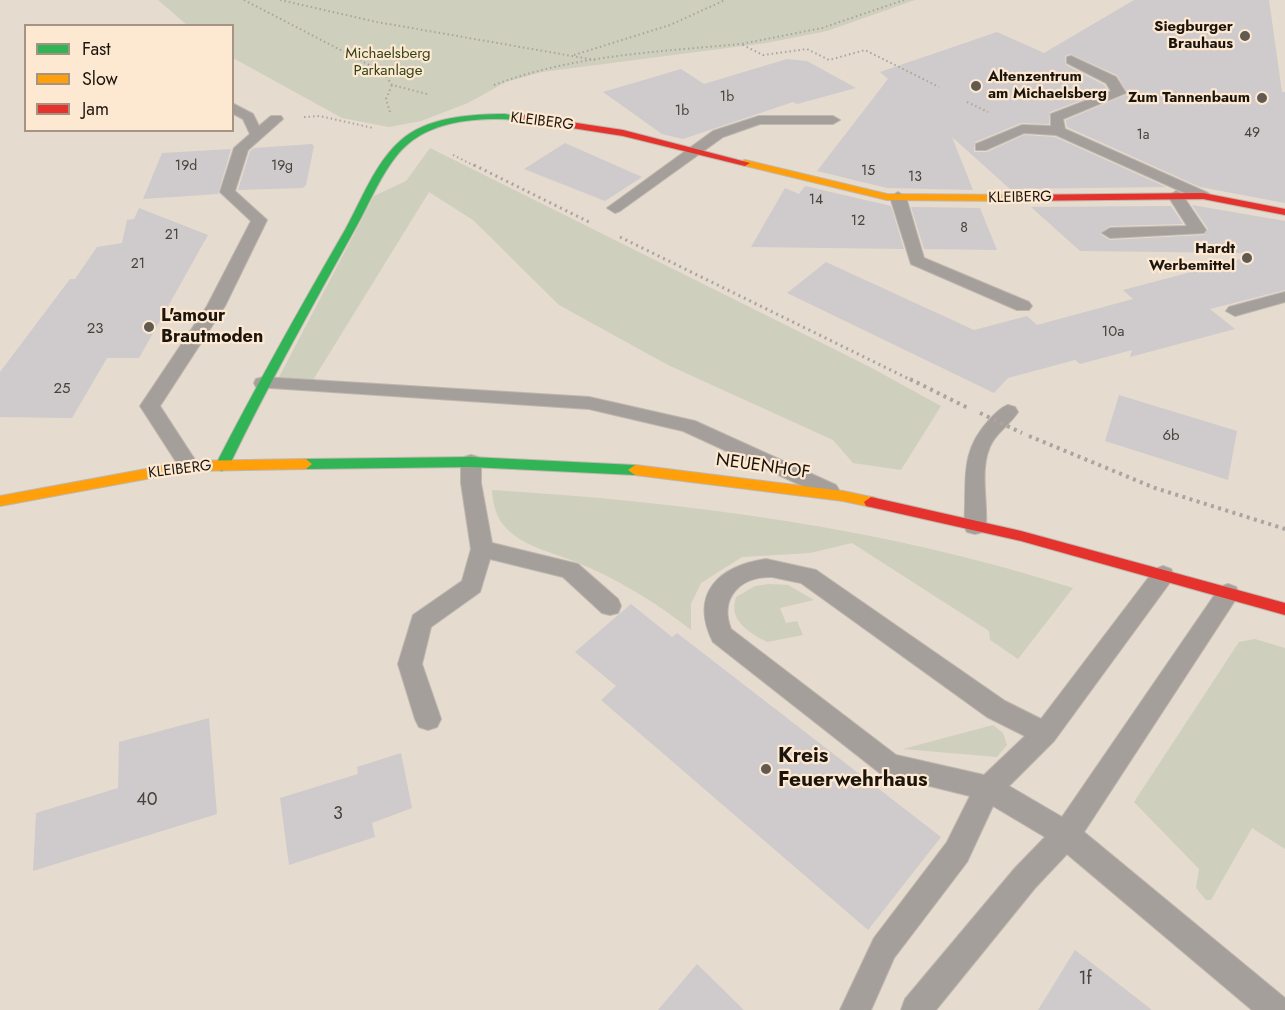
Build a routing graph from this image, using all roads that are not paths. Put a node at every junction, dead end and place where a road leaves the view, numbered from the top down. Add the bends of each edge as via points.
1 (1071, 60) dead end
2 (234, 108) edge
3 (276, 119) road end
4 (833, 120) dead end
5 (1058, 131) junction
6 (257, 134) junction
7 (981, 147) dead end
8 (697, 151) junction
9 (1176, 196) junction
10 (1203, 196) junction
11 (898, 197) junction
12 (615, 208) dead end
13 (1285, 212) edge
14 (1110, 233) dead end
15 (1285, 297) edge
16 (1023, 306) dead end
17 (1234, 311) dead end
18 (263, 383) junction
19 (1008, 412) dead end
20 (471, 462) junction
21 (189, 466) junction
22 (222, 466) junction
23 (843, 496) junction
24 (0, 501) edge
25 (975, 526) junction
26 (482, 549) junction
27 (1163, 575) junction
28 (1228, 593) junction
29 (610, 606) dead end
30 (1285, 609) edge
31 (428, 719) dead end
32 (1045, 733) junction
33 (988, 788) junction
34 (1066, 836) junction
35 (855, 1010) edge
36 (916, 1010) edge
37 (1276, 1010) edge

1 - 5 lane via 1111,80 1119,93 1056,117
2 - 6 lane via 248,117
3 - 6 lane
4 - 8 lane via 759,120 718,134
5 - 7 lane, KLEIBERG via 1022,129
5 - 10 lane, KLEIBERG
6 - 21 lane via 241,148 227,192 259,220 216,306 150,406
8 - 11 street, KLEIBERG
8 - 12 lane
8 - 18 street, KLEIBERG via 623,133 510,116 453,121 418,133 403,143 375,186
9 - 10 street, KLEIBERG
9 - 11 street, KLEIBERG
9 - 14 lane via 1198,230
10 - 13 street, KLEIBERG
11 - 16 lane via 917,261
15 - 17 lane
18 - 22 street, KLEIBERG
18 - 23 lane via 589,403 688,426
19 - 25 lane via 984,439 977,454
20 - 22 street, NEUENHOF
20 - 23 street, NEUENHOF via 673,473
20 - 26 lane
21 - 22 street, KLEIBERG
21 - 24 street, KLEIBERG
23 - 25 street, NEUENHOF
25 - 27 street, NEUENHOF
26 - 29 lane via 570,570
26 - 31 lane via 472,586 421,622 410,664
27 - 28 street, NEUENHOF
27 - 32 lane
28 - 30 street, NEUENHOF
28 - 34 lane
32 - 33 lane
32 - 33 lane via 996,708 807,576 764,568 744,573 718,593 713,604 714,619 721,635 890,766
33 - 34 lane
33 - 35 lane via 957,852 884,948
34 - 36 lane via 1025,878
34 - 37 lane

